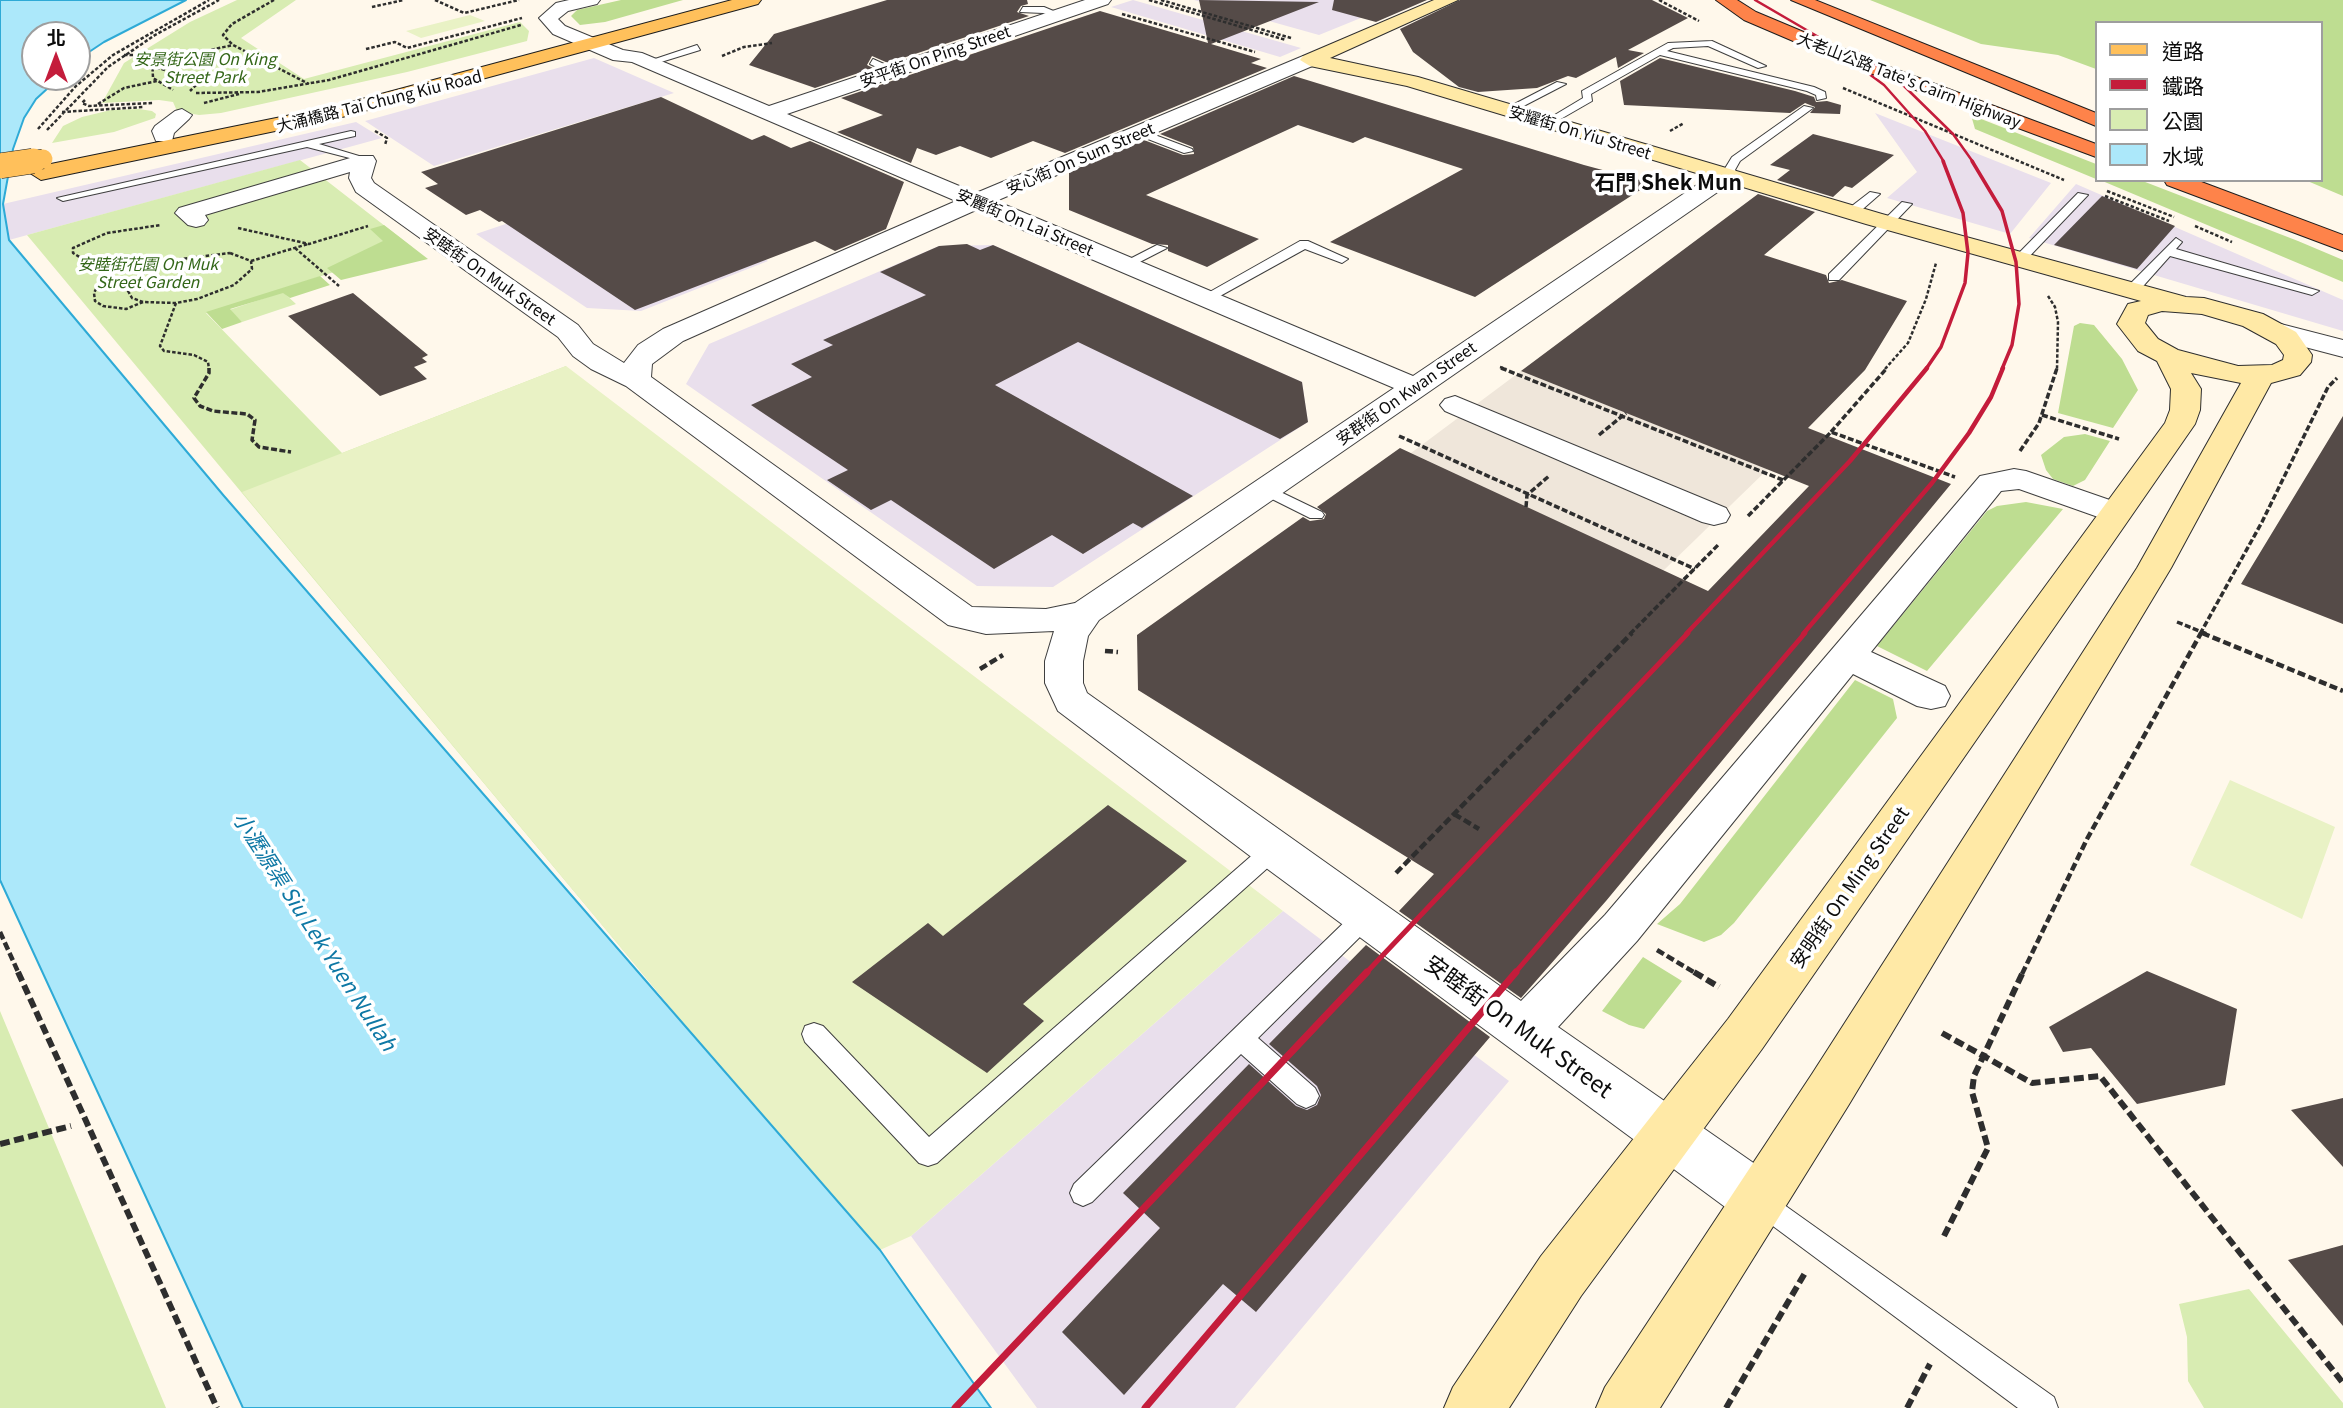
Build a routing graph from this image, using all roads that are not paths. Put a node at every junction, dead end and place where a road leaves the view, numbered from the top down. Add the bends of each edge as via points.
1 (590, 0) edge
2 (711, 0) edge
3 (752, 0) edge
4 (1449, 0) edge
5 (1708, 0) edge
6 (1725, 0) edge
7 (1800, 0) edge
8 (1807, 0) edge
9 (1096, 2) edge
10 (1023, 10) dead end
11 (1828, 12) junction
12 (1059, 15) junction
13 (1750, 16) junction
14 (1379, 31) junction
15 (591, 41) junction
16 (697, 48) dead end
17 (1658, 52) junction
18 (642, 60) junction
19 (1310, 60) junction
20 (873, 62) dead end
21 (1761, 66) dead end
22 (892, 71) junction
23 (1411, 81) junction
24 (1560, 84) dead end
25 (1821, 98) dead end
26 (1808, 108) dead end
27 (1508, 110) junction
28 (769, 113) junction
29 (182, 116) road end
30 (2094, 119) edge
31 (1548, 122) junction
32 (1139, 132) junction
33 (351, 134) dead end
34 (164, 136) junction
35 (310, 146) junction
36 (2094, 150) edge
37 (1188, 151) dead end
38 (365, 161) junction
39 (0, 166) edge
40 (42, 166) junction
41 (1727, 175) junction
42 (0, 180) edge
43 (2180, 182) edge
44 (1874, 194) dead end
45 (2082, 195) dead end
46 (63, 198) dead end
47 (977, 201) junction
48 (1906, 204) dead end
49 (1852, 212) junction
50 (2061, 216) junction
51 (196, 220) road end
52 (2077, 221) dead end
53 (1889, 223) junction
54 (2343, 244) edge
55 (1161, 248) dead end
56 (1991, 251) junction
57 (1342, 259) dead end
58 (2021, 259) junction
59 (1126, 264) junction
60 (1834, 278) dead end
61 (2312, 290) dead end
62 (1206, 298) junction
63 (2132, 303) junction
64 (2273, 330) junction
65 (568, 331) junction
66 (673, 335) junction
67 (2343, 349) edge
68 (2168, 356) junction
69 (2343, 362) edge
70 (2275, 372) junction
71 (636, 380) junction
72 (1415, 387) junction
73 (1455, 405) dead end
74 (1266, 490) junction
75 (2115, 513) junction
76 (1315, 515) dead end
77 (1718, 529) road end
78 (1086, 612) junction
79 (1848, 656) junction
80 (1931, 696) dead end
81 (1273, 850) junction
82 (1366, 916) junction
83 (1525, 1029) junction
84 (814, 1034) dead end
85 (1241, 1039) junction
86 (1306, 1096) dead end
87 (1668, 1133) junction
88 (1083, 1193) dead end
89 (1759, 1199) junction
90 (1474, 1408) edge
91 (1626, 1408) edge
92 (2043, 1408) edge

1 - 15 street via 562,7 548,18 555,27
2 - 15 main road, 大涌橋路 Tai Chung Kiu Road
3 - 15 main road, 大涌橋路 Tai Chung Kiu Road
4 - 14 street, 安心街 On Sum Street
5 - 13 highway
6 - 13 highway, 大老山公路 Tate's Cairn Highway
7 - 11 highway, 大老山公路 Tate's Cairn Highway
8 - 11 highway
9 - 12 street, 安平街 On Ping Street
10 - 12 lane
11 - 30 highway, 大老山公路 Tate's Cairn Highway
12 - 22 street, 安平街 On Ping Street
13 - 36 highway, 大老山公路 Tate's Cairn Highway
14 - 19 street, 安心街 On Sum Street
14 - 23 street, 安耀街 On Yiu Street via 1372,45 1378,60
15 - 18 street, 安麗街 On Lai Street via 620,57
15 - 34 main road, 大涌橋路 Tai Chung Kiu Road
15 - 40 main road, 大涌橋路 Tai Chung Kiu Road via 281,125
16 - 18 lane
17 - 21 lane via 1681,43 1709,43
17 - 25 lane via 1810,89
17 - 31 lane via 1586,93 1588,99
18 - 28 street, 安麗街 On Lai Street
19 - 23 street, 安耀街 On Yiu Street
19 - 32 street, 安心街 On Sum Street
20 - 22 lane
22 - 28 street, 安平街 On Ping Street
23 - 27 street, 安耀街 On Yiu Street
24 - 27 lane
26 - 41 lane via 1736,159
27 - 31 street, 安耀街 On Yiu Street
28 - 47 street, 安麗街 On Lai Street
29 - 34 street via 163,131
31 - 41 street, 安耀街 On Yiu Street
32 - 37 lane
32 - 47 street, 安心街 On Sum Street
33 - 35 lane
34 - 40 main road, 大涌橋路 Tai Chung Kiu Road
35 - 38 lane
35 - 46 lane
38 - 51 street via 187,214
38 - 65 street, 安睦街 On Muk Street via 360,178 364,187
39 - 40 main road, 大涌橋路 Tai Chung Kiu Road, bridge
40 - 42 main road, 大涌橋路 Tai Chung Kiu Road
41 - 49 street, 安耀街 On Yiu Street
41 - 72 street, 安群街 On Kwan Street
43 - 54 highway
44 - 49 lane
45 - 50 lane
47 - 59 street, 安麗街 On Lai Street
47 - 66 street, 安心街 On Sum Street
48 - 53 lane
49 - 53 street, 安耀街 On Yiu Street
50 - 52 lane
50 - 58 lane
53 - 56 street, 安耀街 On Yiu Street
53 - 60 lane
55 - 59 lane
56 - 58 street, 安耀街 On Yiu Street
56 - 63 street, 安耀街 On Yiu Street
57 - 62 lane via 1304,244
58 - 63 street, 安耀街 On Yiu Street
59 - 62 street, 安麗街 On Lai Street
61 - 63 lane via 2169,246
62 - 72 street, 安麗街 On Lai Street
63 - 64 street via 2179,303 2229,311
63 - 68 street, 安明街 On Ming Street via 2131,324 2136,333
64 - 67 street
64 - 70 street via 2286,338 2298,355 2297,362
65 - 66 street, 安心街 On Sum Street via 621,339
65 - 71 street, 安睦街 On Muk Street via 583,350
66 - 71 street, 安心街 On Sum Street via 638,362
68 - 70 street, 安明街 On Ming Street via 2214,371
68 - 75 street, 安明街 On Ming Street via 2186,389 2185,410 2180,424
69 - 70 street via 2307,362
70 - 89 street
71 - 78 street via 961,617 986,622 1046,621
72 - 74 street, 安群街 On Kwan Street
73 - 77 street
74 - 76 lane
74 - 78 street, 安群街 On Kwan Street
75 - 79 street via 2000,484
75 - 87 street, 安明街 On Ming Street via 1745,1034
78 - 81 street, 安睦街 On Muk Street via 1070,635 1064,661 1064,682 1072,701
79 - 80 street
79 - 83 street via 1621,928
81 - 82 street, 安睦街 On Muk Street
81 - 84 lane via 928,1154
82 - 83 street, 安睦街 On Muk Street
82 - 85 lane
83 - 87 street, 安睦街 On Muk Street
85 - 86 lane
85 - 88 lane
87 - 89 street, 安睦街 On Muk Street
87 - 90 street, 安明街 On Ming Street via 1562,1276
89 - 91 street
89 - 92 lane, 安睦街 On Muk Street

